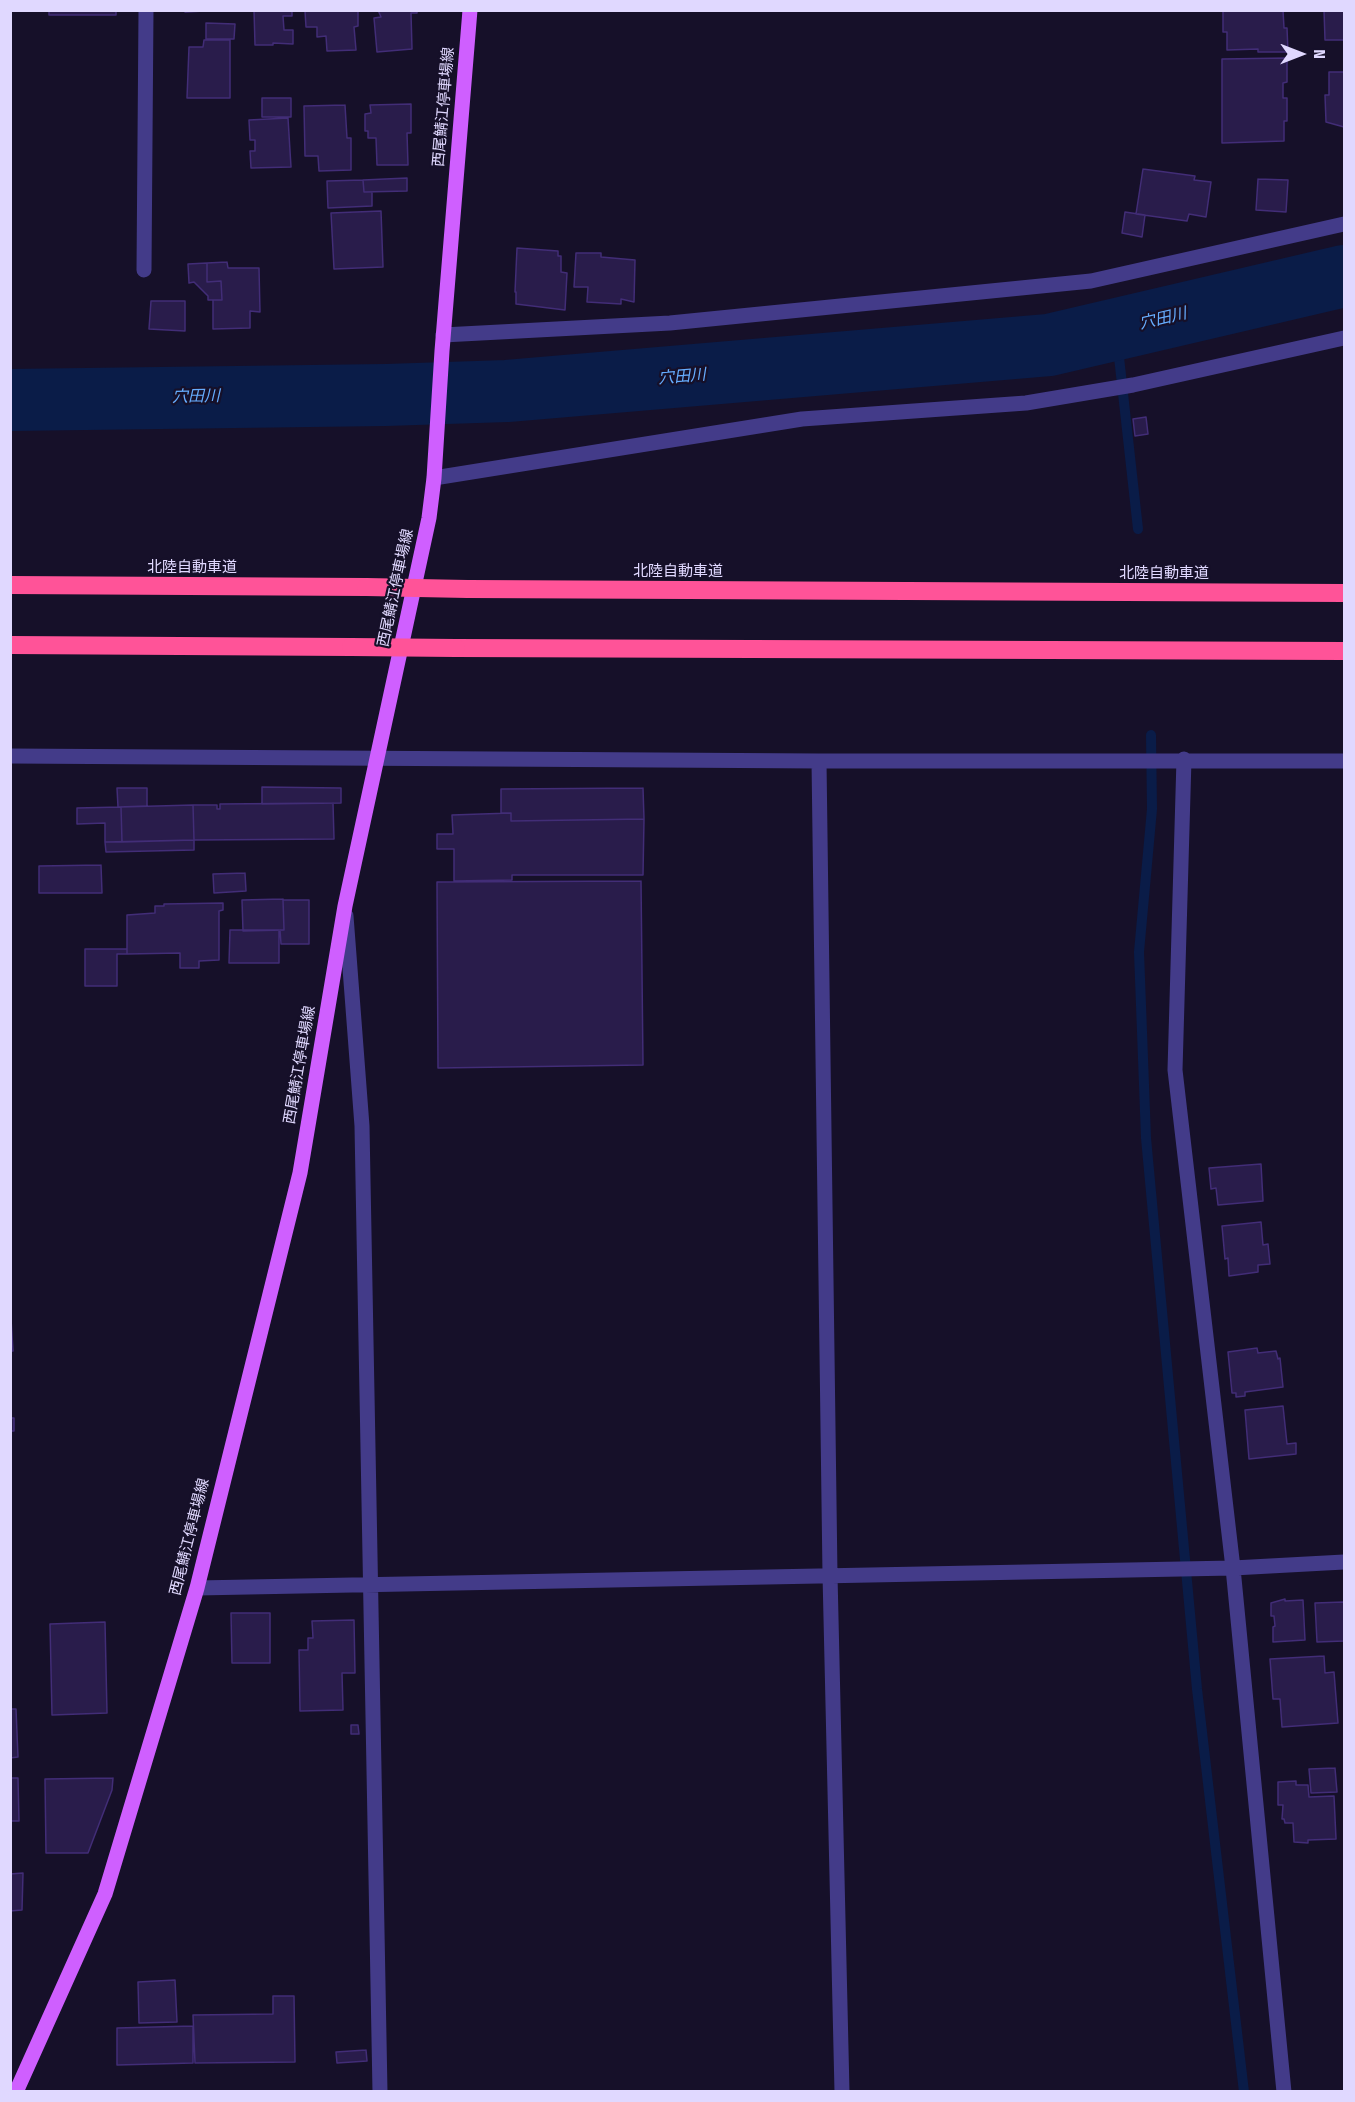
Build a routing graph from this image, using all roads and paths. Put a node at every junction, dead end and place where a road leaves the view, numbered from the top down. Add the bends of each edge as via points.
1 (146, 10) edge
2 (470, 10) edge
3 (1344, 224) edge
4 (144, 270) dead end
5 (443, 335) junction
6 (1344, 338) edge
7 (434, 478) junction
8 (10, 585) edge
9 (1344, 593) edge
10 (10, 645) edge
11 (1344, 651) edge
12 (10, 756) edge
13 (378, 759) junction
14 (1184, 759) junction
15 (1344, 760) edge
16 (819, 761) junction
17 (345, 906) junction
18 (1344, 1562) edge
19 (1233, 1568) junction
20 (830, 1575) junction
21 (372, 1583) junction
22 (196, 1588) junction
23 (16, 2091) edge
24 (380, 2091) edge
25 (842, 2091) edge
26 (1284, 2091) edge

1 - 4 street
2 - 5 main road, 西尾鯖江停車場線
3 - 5 street via 1091,281 670,323
5 - 7 main road, 西尾鯖江停車場線
6 - 7 street via 1133,386 1026,403 802,419
7 - 13 main road, 西尾鯖江停車場線
8 - 9 highway, 北陸自動車道, bridge
10 - 11 highway, bridge
12 - 13 street
13 - 16 street
13 - 17 main road, 西尾鯖江停車場線
14 - 15 street
14 - 16 street
14 - 19 street via 1174,1070
16 - 20 street
17 - 21 street via 362,1126
17 - 22 main road, 西尾鯖江停車場線 via 300,1173
18 - 19 street
19 - 20 street
19 - 26 street
20 - 21 street
20 - 25 street
21 - 22 street
21 - 24 street
22 - 23 main road, 西尾鯖江停車場線 via 105,1894

